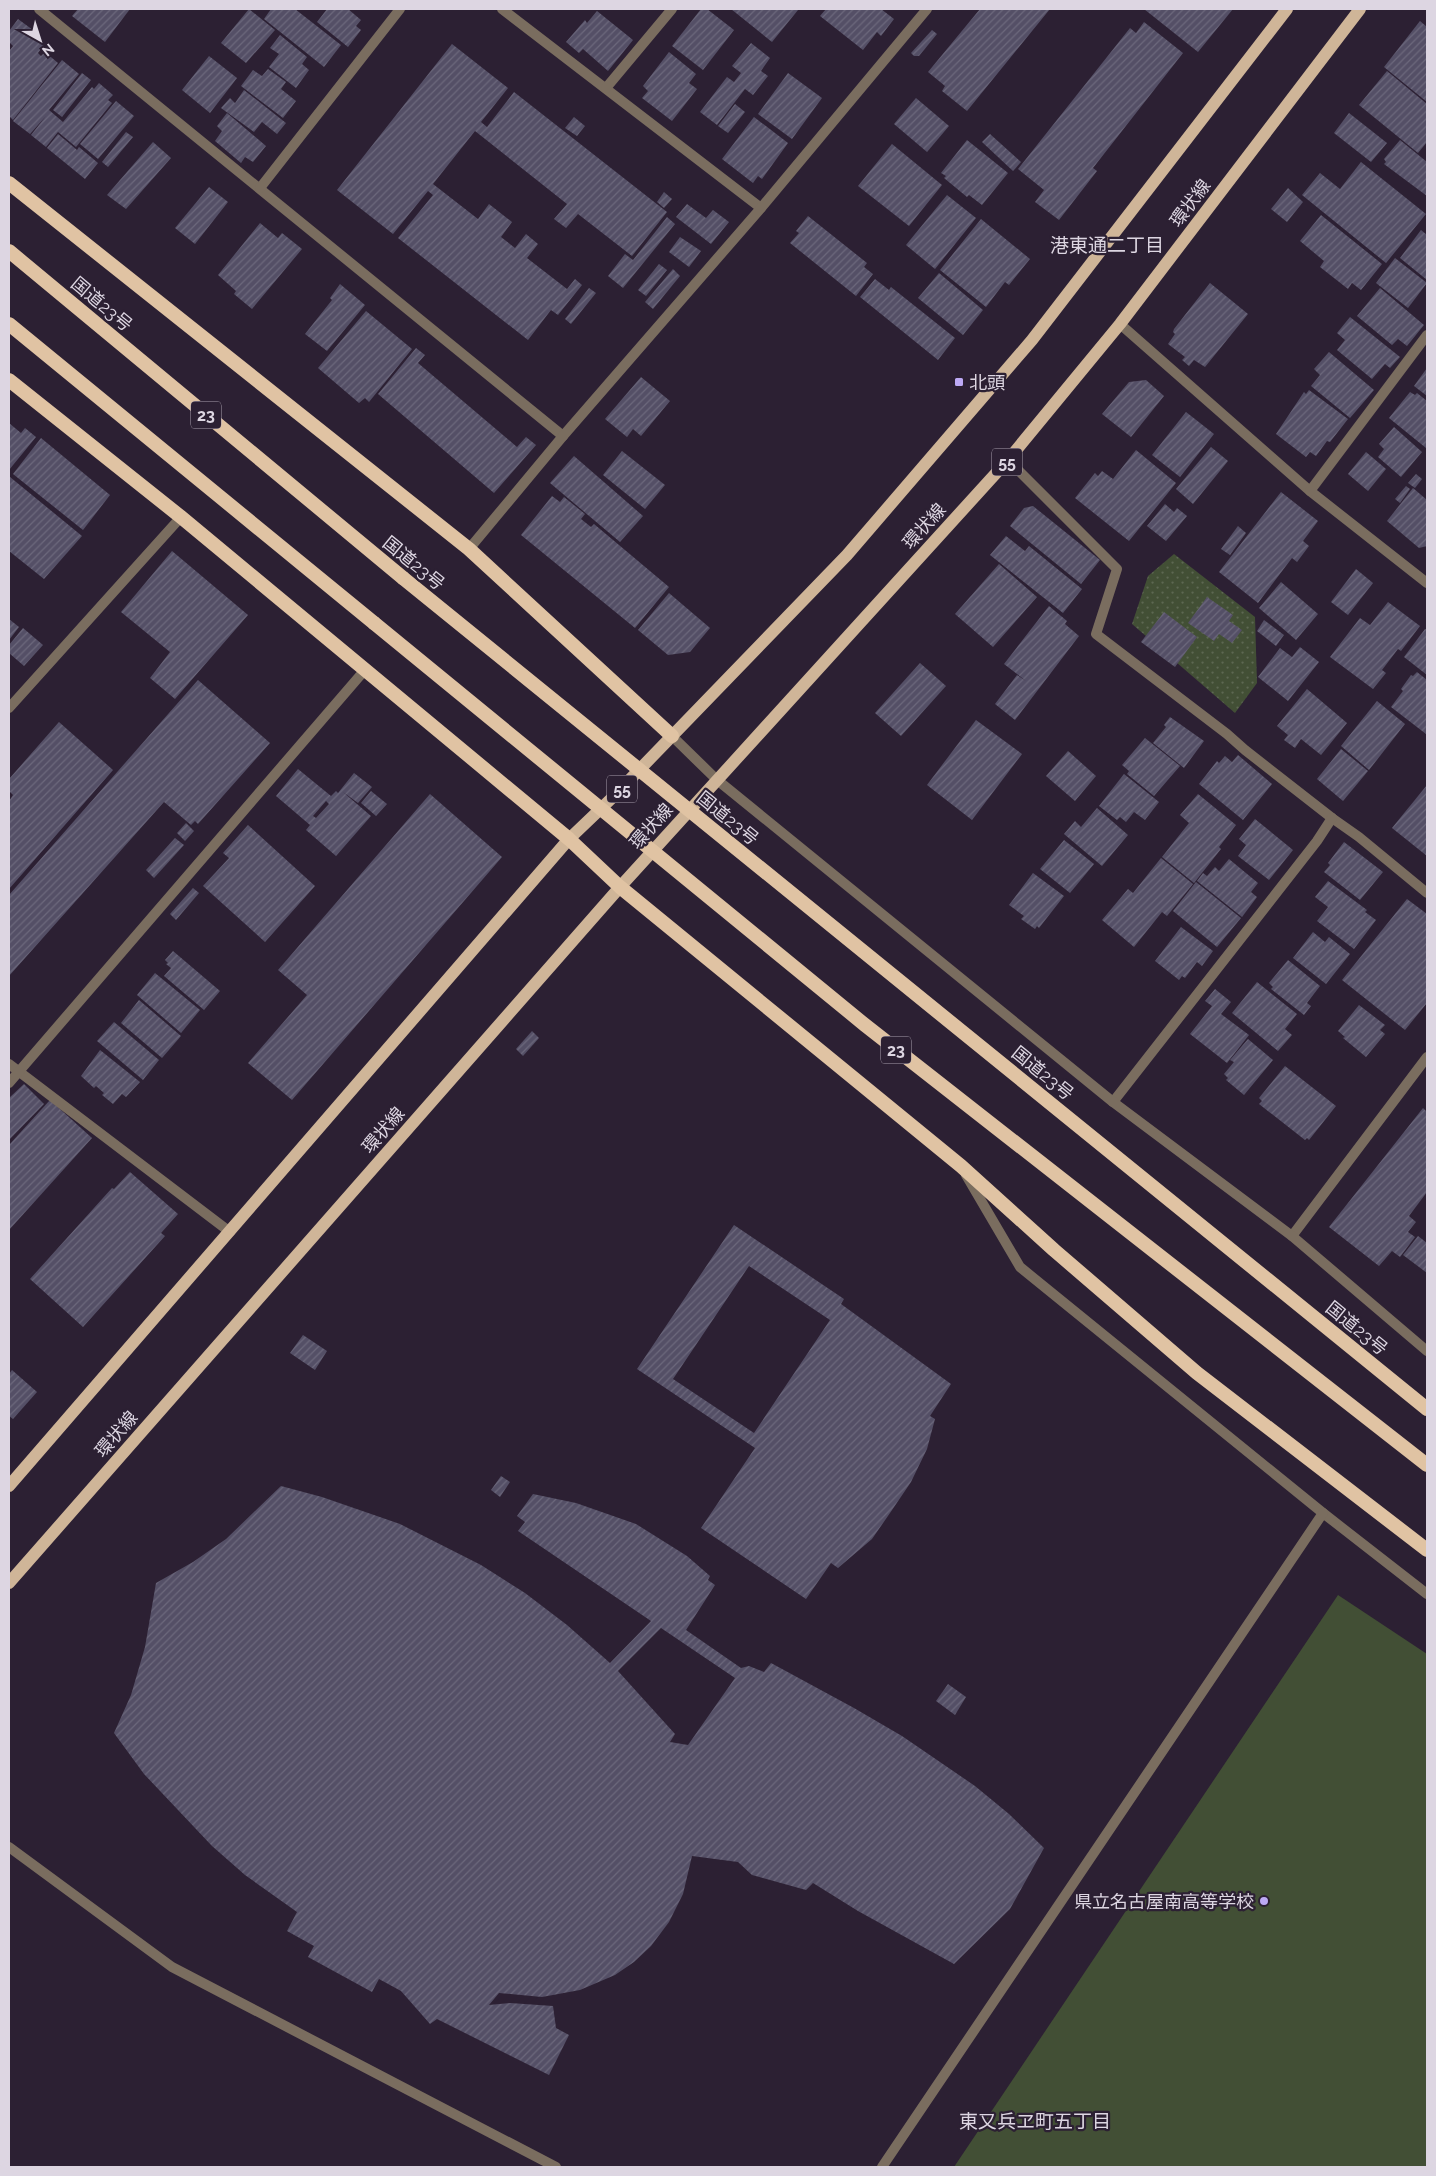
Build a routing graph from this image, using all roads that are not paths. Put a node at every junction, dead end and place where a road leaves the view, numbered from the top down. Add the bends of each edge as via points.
1 (38, 9) edge
2 (400, 9) edge
3 (502, 9) edge
4 (672, 9) edge
5 (927, 9) edge
6 (1287, 9) edge
7 (1360, 9) edge
8 (606, 88) junction
9 (9, 183) edge
10 (260, 188) junction
11 (761, 208) junction
12 (9, 252) edge
13 (9, 324) edge
14 (1120, 324) junction
15 (1427, 335) edge
16 (9, 380) edge
17 (563, 436) junction
18 (1008, 460) junction
19 (1310, 491) junction
20 (181, 517) junction
21 (469, 548) junction
22 (1426, 580) edge
23 (364, 671) junction
24 (9, 708) edge
25 (672, 736) junction
26 (716, 779) junction
27 (1332, 818) junction
28 (569, 839) junction
29 (620, 887) junction
30 (1427, 894) edge
31 (1427, 1057) edge
32 (9, 1064) edge
33 (19, 1072) junction
34 (9, 1083) edge
35 (1113, 1102) junction
36 (961, 1166) junction
37 (230, 1232) junction
38 (1292, 1236) junction
39 (1427, 1351) edge
40 (1427, 1409) edge
41 (1427, 1466) edge
42 (9, 1486) edge
43 (1323, 1513) junction
44 (1427, 1550) edge
45 (9, 1583) edge
46 (1427, 1594) edge
47 (9, 1847) edge
48 (556, 2167) edge
49 (882, 2167) edge

1 - 10 street
2 - 10 street
3 - 8 street
4 - 8 street
5 - 11 street
6 - 25 main road, 55 via 1032,340 847,555
7 - 14 main road, 環状線 / 55
8 - 11 street
9 - 21 highway
10 - 17 street
11 - 17 street
12 - 40 highway, 国道23号 / 23, bridge via 403,578
13 - 41 highway, 23, bridge via 865,1025
14 - 18 main road, 環状線 / 55
14 - 19 street
15 - 19 street
16 - 20 highway
17 - 21 street
18 - 26 main road, 環状線 / 55
18 - 27 street via 1118,569 1096,634
19 - 22 street
20 - 23 highway
20 - 24 street
21 - 25 highway
23 - 28 highway
23 - 33 street
25 - 26 street
25 - 28 main road, 55
26 - 29 main road, 環状線 / 55
26 - 35 street
27 - 30 street
27 - 35 street
28 - 29 highway
28 - 37 main road
29 - 36 highway
29 - 45 main road, 環状線
31 - 38 street
32 - 33 street
33 - 34 street
33 - 37 street
35 - 38 street
36 - 43 street via 1020,1267
36 - 44 highway via 1197,1372
37 - 42 main road
38 - 39 street
43 - 46 street
43 - 49 street
47 - 48 street via 172,1967

